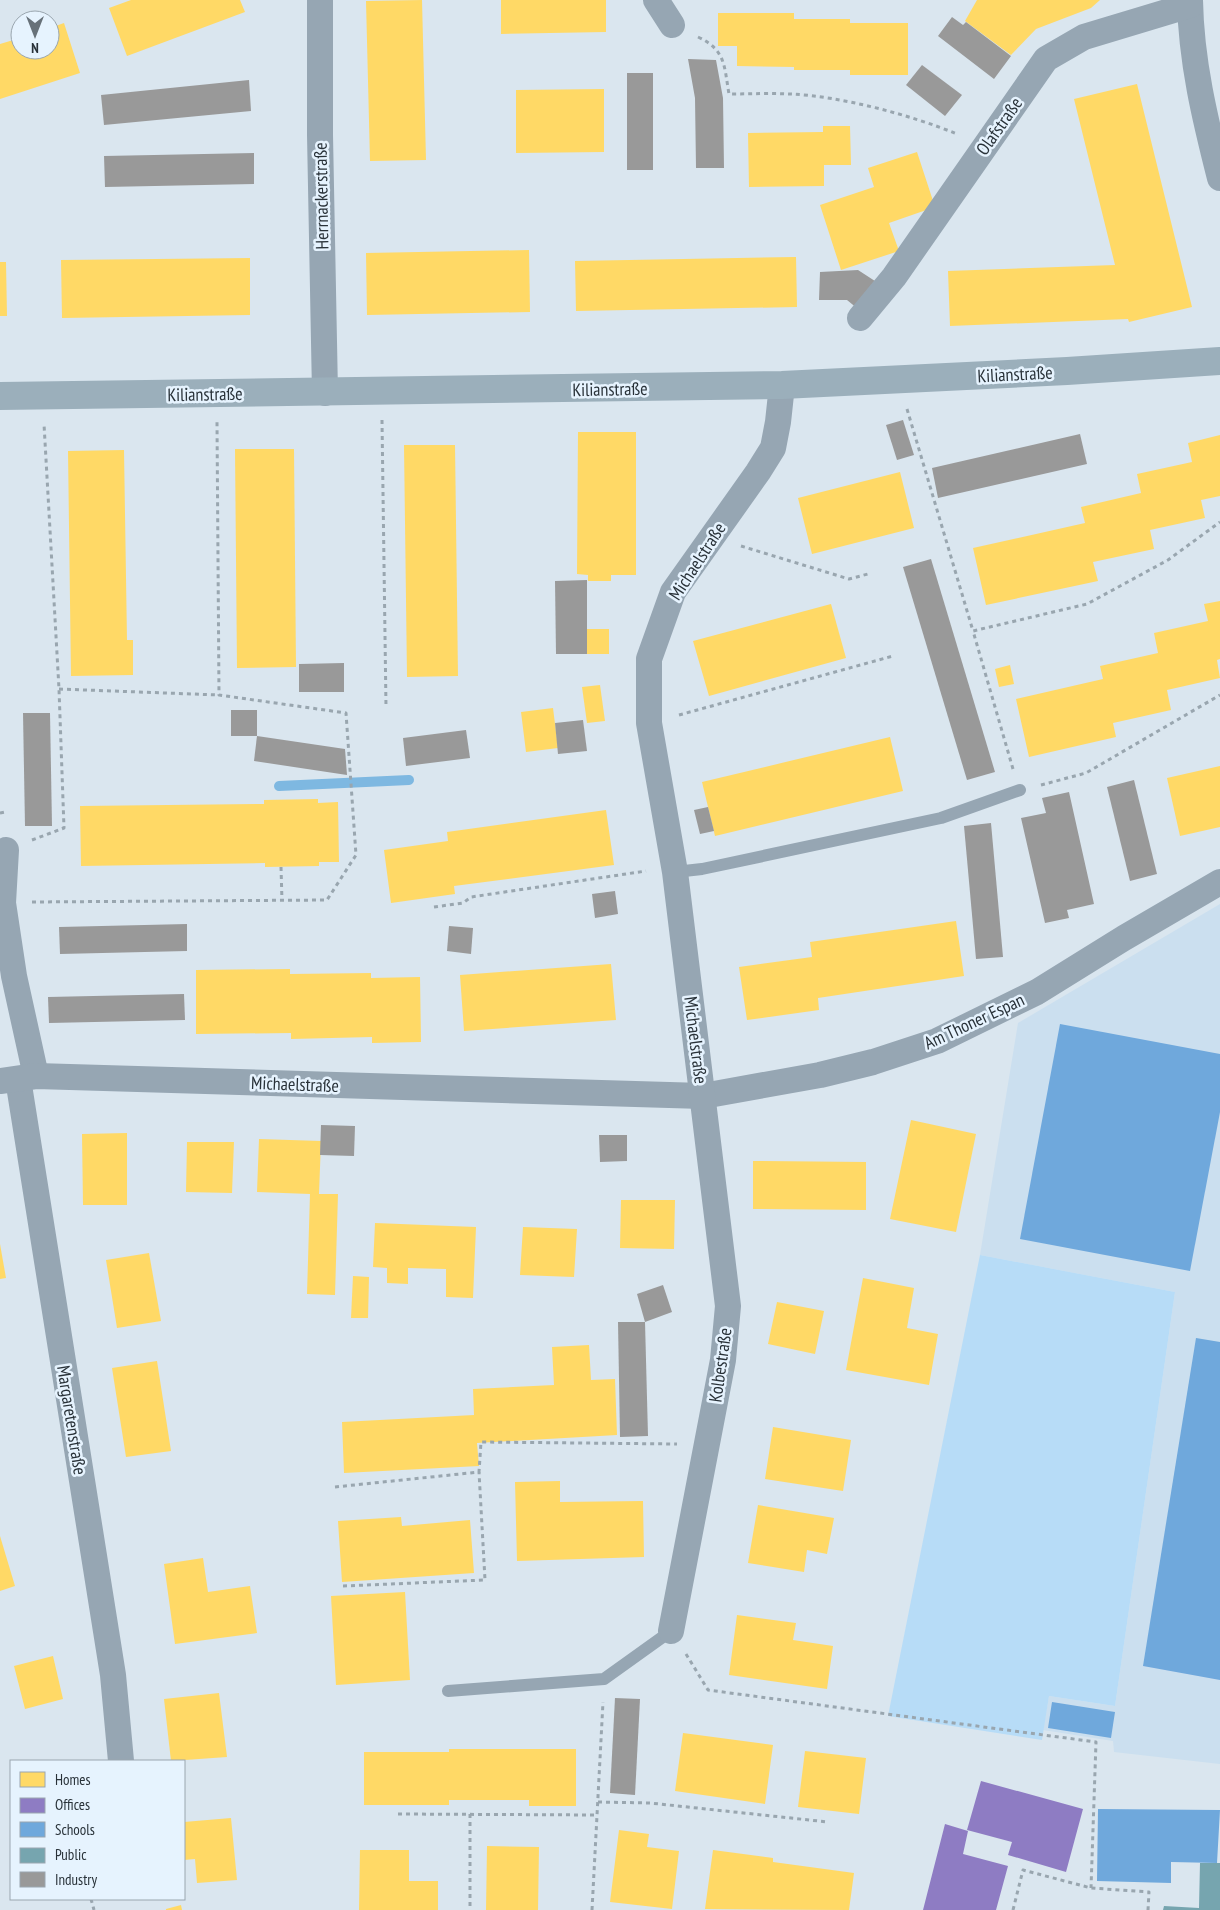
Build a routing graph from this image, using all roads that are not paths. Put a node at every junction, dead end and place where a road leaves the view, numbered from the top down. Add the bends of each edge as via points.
1 (320, 0) edge
2 (656, 0) edge
3 (1190, 2) edge
4 (672, 26) road end
5 (1220, 178) edge
6 (860, 318) dead end
7 (1220, 361) edge
8 (782, 385) junction
9 (325, 393) junction
10 (0, 396) edge
11 (1020, 790) road end
12 (6, 850) road end
13 (675, 872) junction
14 (1220, 882) edge
15 (18, 1078) edge
16 (703, 1096) junction
17 (671, 1631) joint
18 (448, 1691) dead end
19 (121, 1760) edge

1 - 9 street, Herrnackerstraße
2 - 4 street
3 - 5 street via 1193,51
3 - 6 street, Olafstraße via 1084,37 1046,59 894,278
7 - 8 main road, Kilianstraße
8 - 9 main road, Kilianstraße
8 - 13 street, Michaelstraße via 773,448 673,592 649,659 649,723
9 - 10 main road, Kilianstraße
11 - 13 lane via 941,818
12 - 15 street via 3,903 14,976
13 - 16 street, Michaelstraße
14 - 16 street, Am Thoner Espan via 1037,992 937,1041 820,1075
15 - 16 street, Michaelstraße
15 - 19 street, Margaretenstraße via 113,1675
16 - 17 street, Kolbestraße via 728,1306 723,1360
17 - 18 lane via 604,1679

